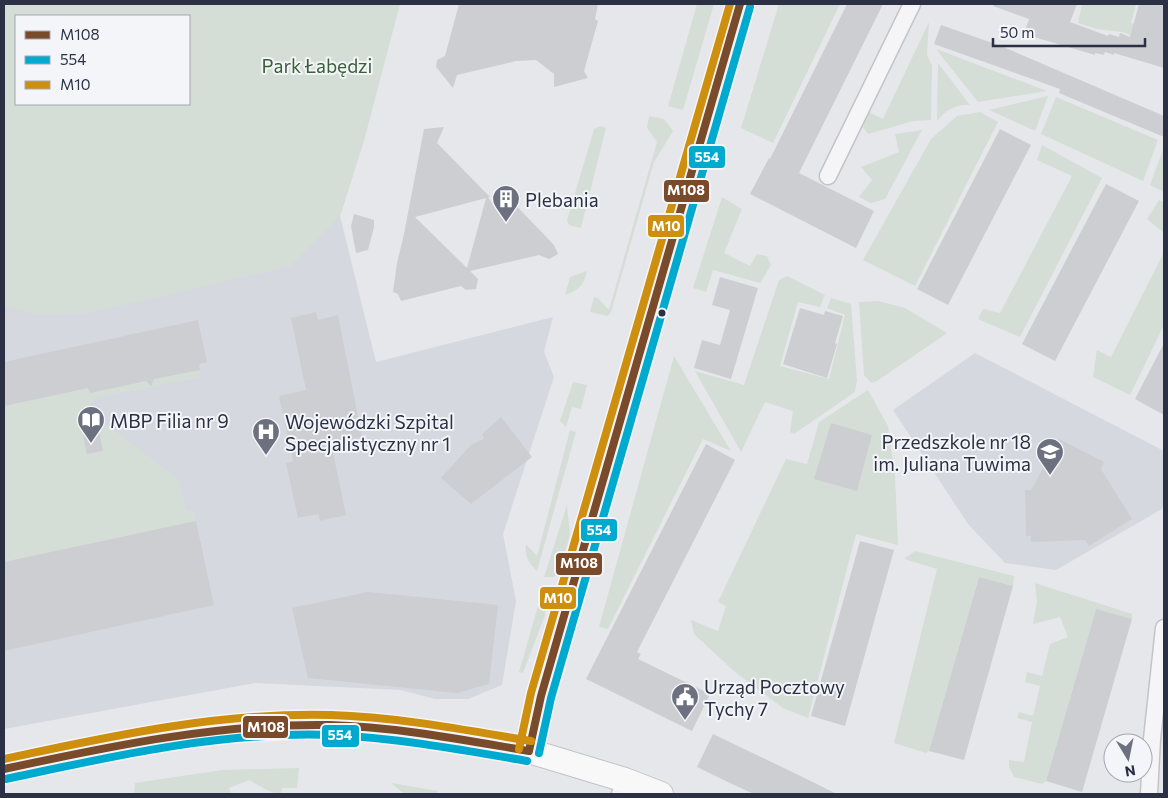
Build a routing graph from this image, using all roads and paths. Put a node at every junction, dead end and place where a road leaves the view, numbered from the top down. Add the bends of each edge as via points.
1 (740, 4) edge
2 (912, 4) edge
3 (828, 176) dead end
4 (1164, 628) edge
5 (529, 751) junction
6 (4, 769) edge
7 (622, 787) edge
8 (661, 794) edge
9 (1149, 794) edge

1 - 5 street via 541,696
2 - 3 street
4 - 9 street
5 - 6 street via 391,729 263,726 110,746
5 - 7 street
7 - 8 street

